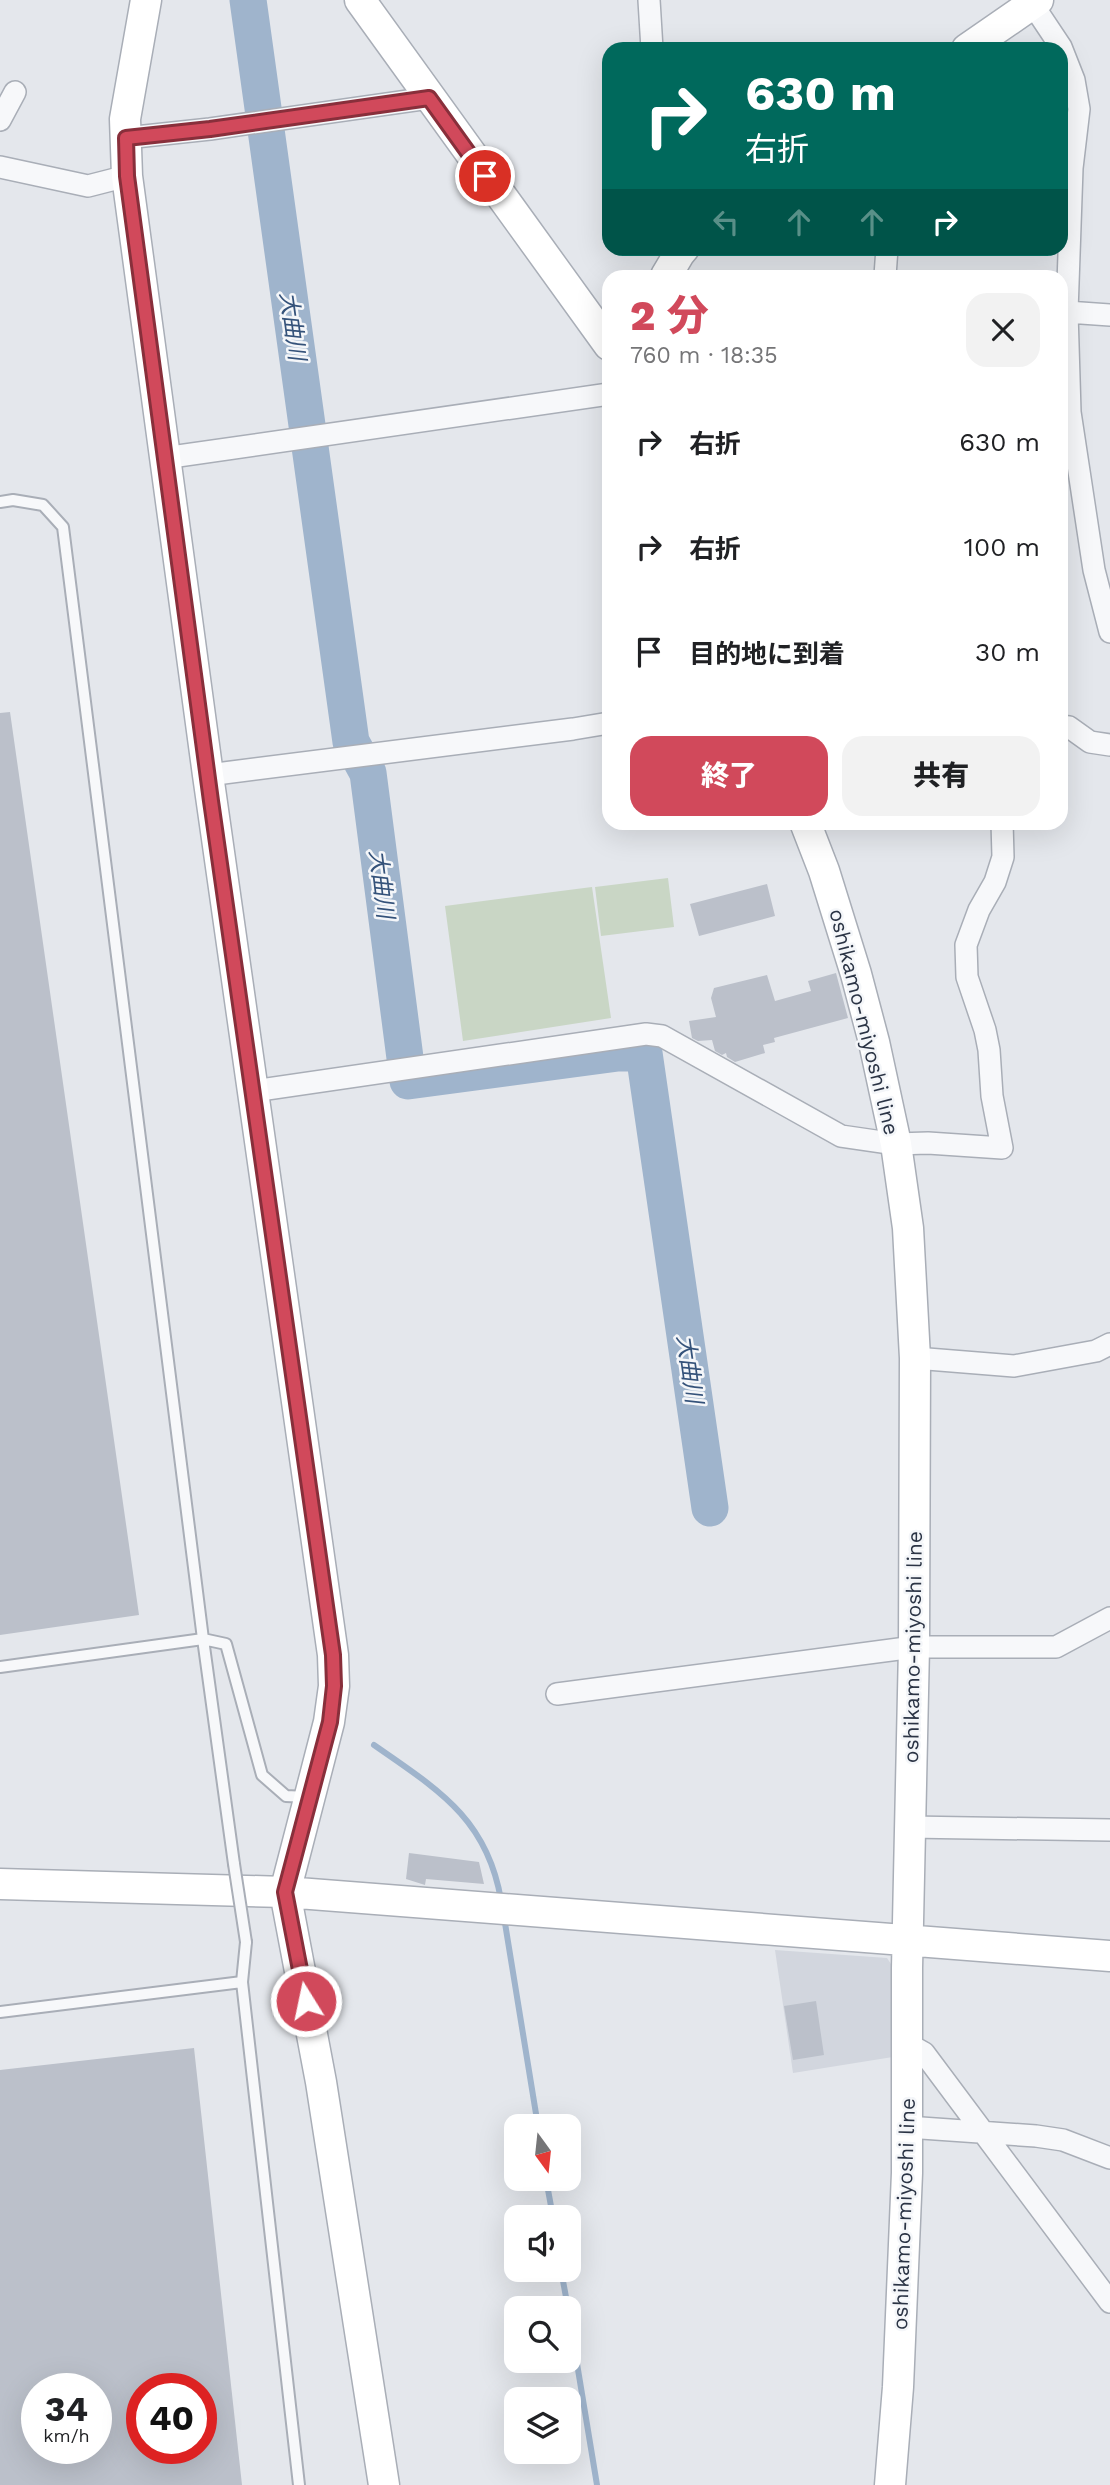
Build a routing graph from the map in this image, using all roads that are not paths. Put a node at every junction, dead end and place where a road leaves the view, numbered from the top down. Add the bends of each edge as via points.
1 (146, 0) edge
2 (360, 0) edge
3 (649, 0) edge
4 (1036, 3) edge
5 (652, 42) edge
6 (978, 42) edge
7 (1058, 42) edge
8 (1068, 66) edge
9 (15, 92) dead end
10 (429, 98) junction
11 (0, 120) edge
12 (126, 138) junction
13 (0, 167) edge
14 (127, 176) junction
15 (1068, 283) edge
16 (1068, 312) edge
17 (1110, 315) edge
18 (602, 335) edge
19 (1068, 345) edge
20 (602, 395) edge
21 (164, 458) junction
22 (0, 502) edge
23 (1110, 632) edge
24 (602, 724) edge
25 (1068, 727) edge
26 (1110, 745) edge
27 (208, 775) junction
28 (808, 830) edge
29 (1002, 830) edge
30 (253, 1091) junction
31 (896, 1144) junction
32 (1110, 1344) edge
33 (915, 1358) junction
34 (1110, 1618) edge
35 (203, 1639) junction
36 (915, 1647) junction
37 (0, 1667) edge
38 (557, 1694) dead end
39 (310, 1797) junction
40 (909, 1827) junction
41 (1110, 1830) edge
42 (0, 1884) edge
43 (285, 1892) junction
44 (908, 1941) junction
45 (1110, 1956) edge
46 (242, 1982) junction
47 (0, 2012) edge
48 (906, 2043) junction
49 (907, 2127) junction
50 (982, 2133) junction
51 (1110, 2158) edge
52 (1110, 2302) edge
53 (299, 2485) edge
54 (384, 2485) edge
55 (890, 2485) edge

1 - 12 street via 125,119
2 - 10 street
3 - 5 street
4 - 6 street
4 - 7 street
8 - 15 street via 1079,109
9 - 11 street
10 - 12 street
10 - 18 street
12 - 14 street
13 - 14 street via 88,186
14 - 21 street
16 - 17 street
19 - 23 street via 1070,412 1094,570
20 - 21 street
21 - 27 street
22 - 35 lane via 43,505 63,527
24 - 27 street
25 - 26 street via 1090,742
27 - 30 street
28 - 31 street, oshikamo-miyoshi line via 856,974
29 - 31 street via 1003,857 967,945 967,977 989,1049 1002,1148
30 - 31 street via 646,1034 662,1036 841,1136
30 - 39 street via 333,1655 330,1722
31 - 33 street, oshikamo-miyoshi line via 908,1228
32 - 33 street via 1096,1351 1014,1366
33 - 36 street, oshikamo-miyoshi line
34 - 36 street via 1056,1647
35 - 37 lane
35 - 39 lane via 226,1644 262,1776 286,1796
35 - 46 lane, bridge via 246,1942
36 - 38 street
36 - 40 street, oshikamo-miyoshi line
39 - 43 street
40 - 41 street
40 - 44 street, oshikamo-miyoshi line
42 - 43 street
43 - 44 street
43 - 54 street via 321,2082
44 - 45 street
44 - 48 street, oshikamo-miyoshi line
46 - 47 lane
46 - 53 lane
48 - 49 street, oshikamo-miyoshi line
48 - 50 street via 924,2053
49 - 50 street
49 - 55 street, oshikamo-miyoshi line
50 - 51 street via 1063,2140
50 - 52 street

